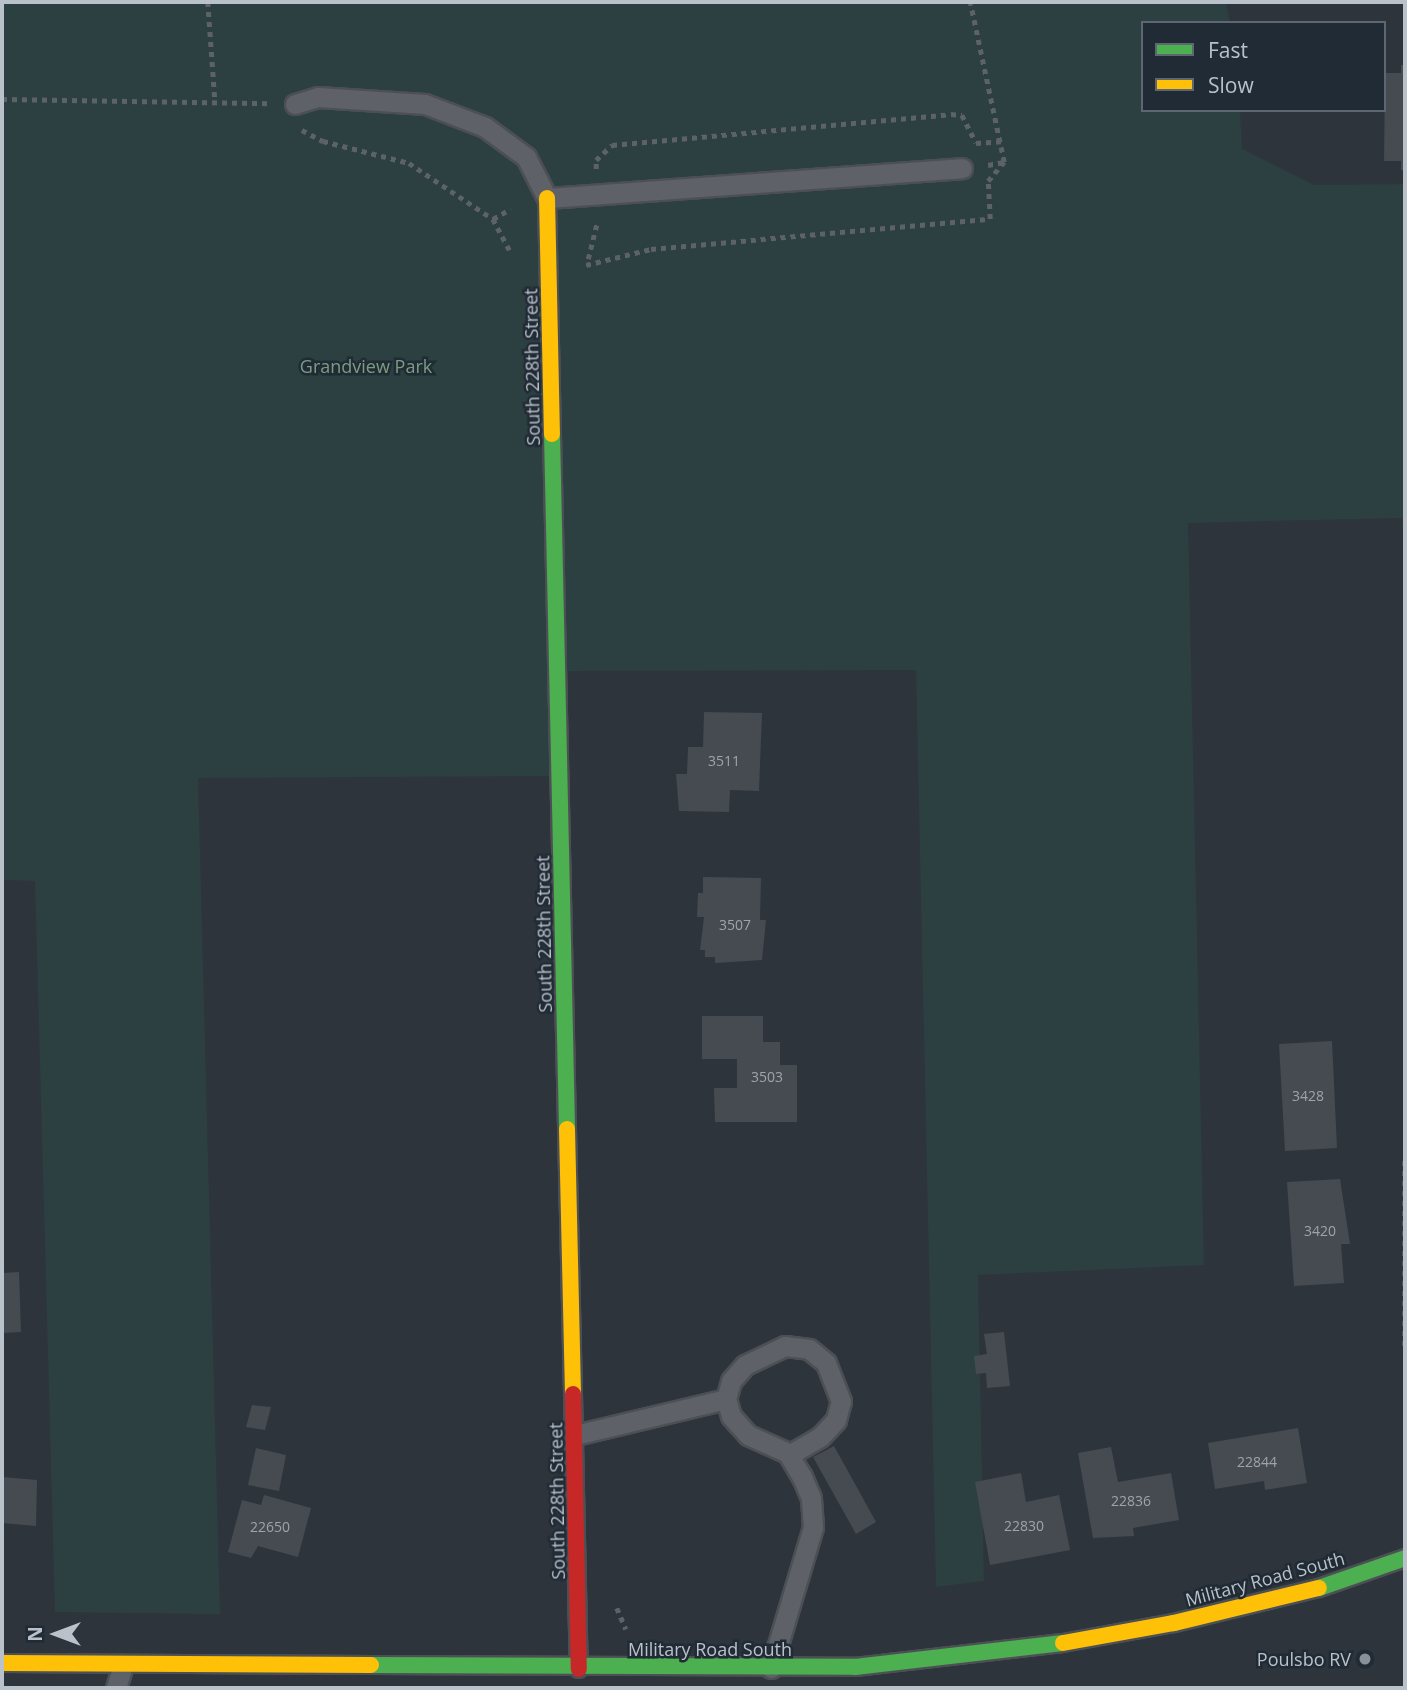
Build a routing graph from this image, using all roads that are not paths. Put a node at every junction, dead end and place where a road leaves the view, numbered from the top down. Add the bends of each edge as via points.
1 (295, 104) road end
2 (962, 168) dead end
3 (547, 198) junction
4 (726, 1399) junction
5 (575, 1435) junction
6 (789, 1455) junction
7 (1405, 1558) edge
8 (2, 1663) edge
9 (124, 1665) junction
10 (855, 1667) junction
11 (414, 1668) junction
12 (771, 1668) junction
13 (579, 1669) junction
14 (724, 1679) edge
15 (116, 1688) edge
16 (414, 1688) edge
17 (857, 1688) edge

1 - 3 lane via 318,97 425,104 485,127 526,157
2 - 3 lane
3 - 5 street, South 228th Street
4 - 5 lane
4 - 6 lane via 731,1416 748,1435
4 - 6 lane via 731,1381 763,1353 797,1347 809,1349 826,1363 841,1401 836,1420 820,1437
5 - 13 street, South 228th Street
6 - 12 lane via 811,1498 813,1527
7 - 10 street, Military Road South via 1326,1586 1174,1623 1034,1648
8 - 9 street, Military Road South
9 - 11 street, Military Road South
9 - 15 lane
10 - 12 street, Military Road South
10 - 17 lane
11 - 13 street, Military Road South
11 - 16 lane
12 - 14 street, Military Road South
13 - 14 street, Military Road South

